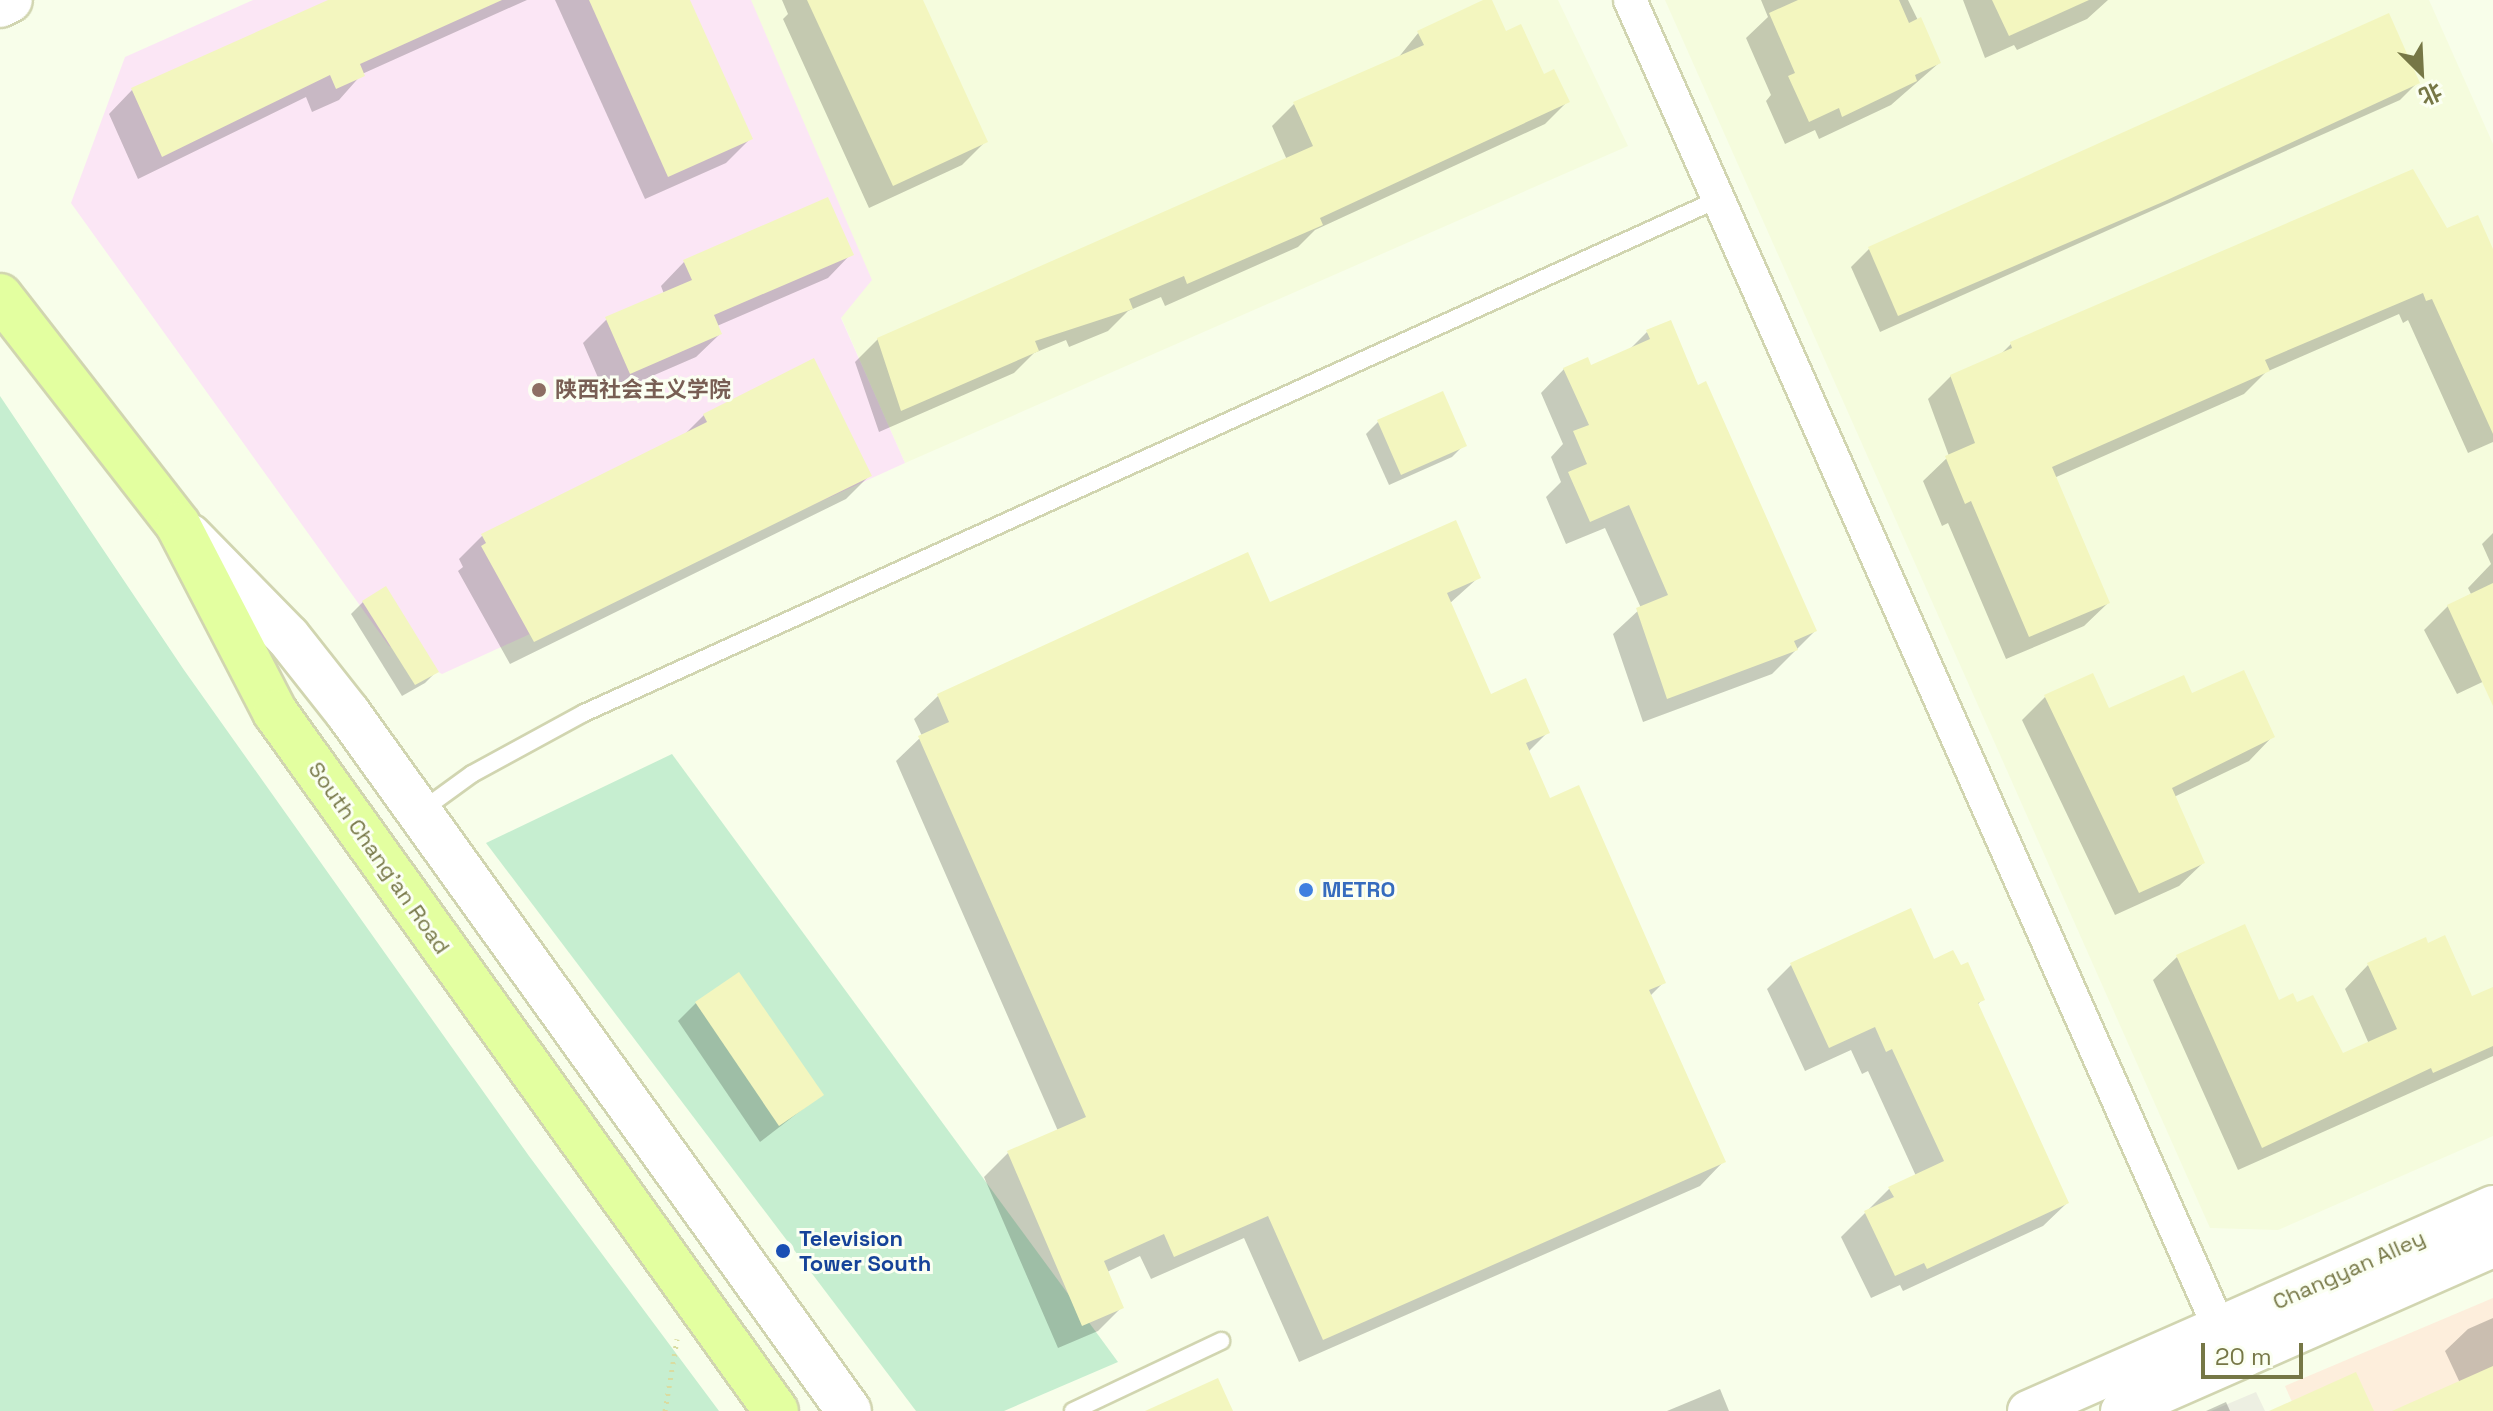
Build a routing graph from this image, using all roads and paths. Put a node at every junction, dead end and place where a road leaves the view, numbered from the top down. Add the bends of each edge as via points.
1 (10, 0) edge
2 (1630, 0) edge
3 (0, 5) edge
4 (1721, 198) junction
5 (4, 302) edge
6 (178, 525) junction
7 (419, 812) junction
8 (2493, 1206) edge
9 (2493, 1247) edge
10 (683, 1282) junction
11 (2219, 1327) junction
12 (1221, 1341) dead end
13 (665, 1411) edge
14 (776, 1411) edge
15 (849, 1411) edge
16 (1073, 1411) edge
17 (2028, 1411) edge
18 (2121, 1411) edge

1 - 3 main road
2 - 4 street
4 - 7 lane via 584,713 472,774
4 - 11 street
5 - 6 main road, South Chang'an Road
6 - 7 main road via 288,637
6 - 10 main road, South Chang'an Road via 275,712
7 - 15 main road
8 - 11 street, Changyan Alley
9 - 18 street, Changyan Alley
10 - 13 path
10 - 14 main road, South Chang'an Road
11 - 17 street, Changyan Alley
12 - 16 lane

